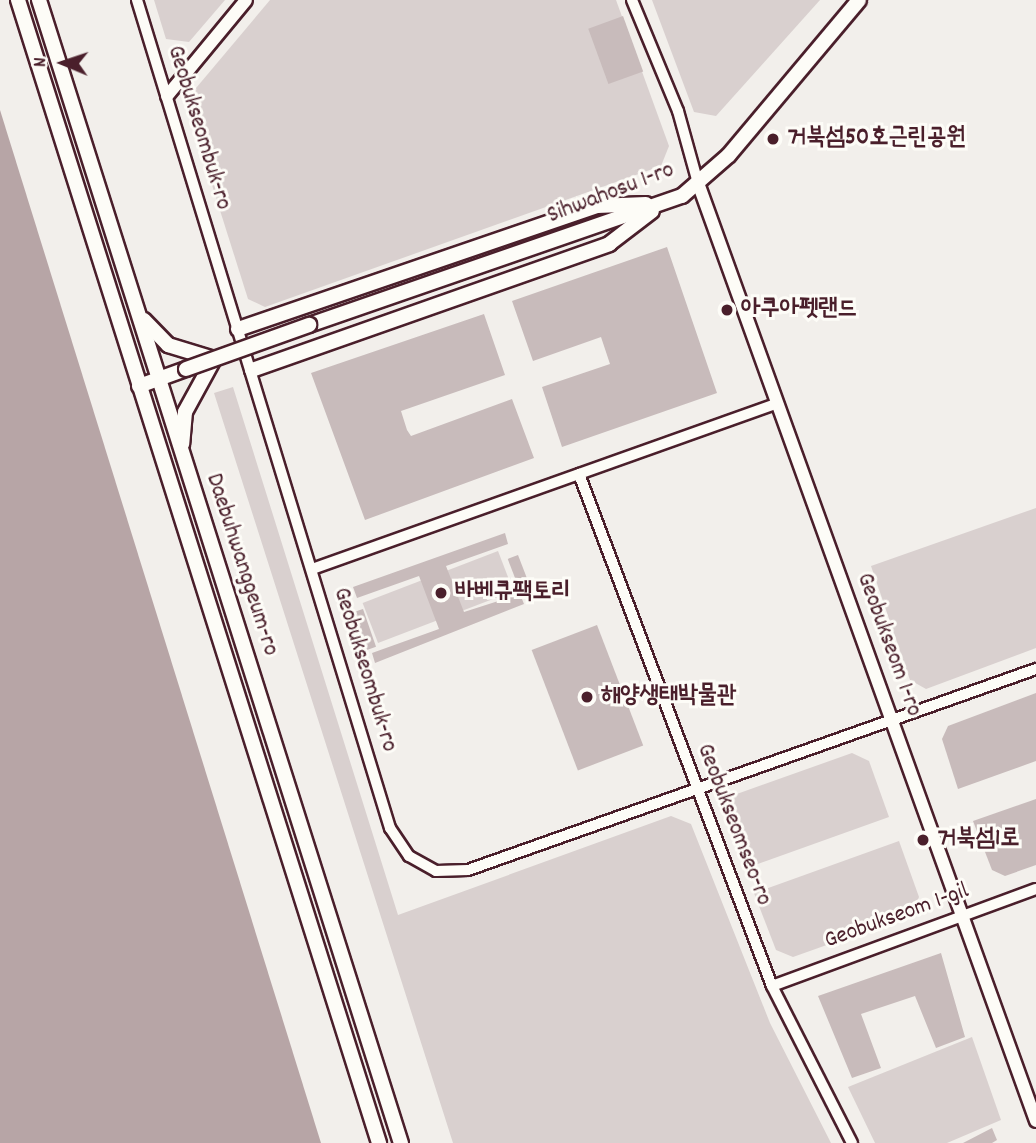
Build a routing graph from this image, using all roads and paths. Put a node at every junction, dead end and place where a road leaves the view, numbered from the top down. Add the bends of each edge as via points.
1 (18, 0) edge
2 (39, 0) edge
3 (137, 0) edge
4 (246, 0) edge
5 (632, 0) edge
6 (859, 0) edge
7 (167, 96) junction
8 (698, 183) junction
9 (661, 204) junction
10 (139, 313) junction
11 (238, 330) junction
12 (214, 359) junction
13 (252, 370) junction
14 (160, 379) junction
15 (139, 386) junction
16 (777, 403) junction
17 (181, 452) junction
18 (579, 474) junction
19 (312, 569) junction
20 (1036, 669) edge
21 (893, 720) junction
22 (696, 789) junction
23 (1036, 889) edge
24 (961, 915) junction
25 (772, 986) junction
26 (1031, 1093) edge
27 (1036, 1122) edge
28 (379, 1143) edge
29 (401, 1143) edge
30 (852, 1143) edge

1 - 15 main road, Daebuhwanggeum-ro
2 - 10 main road, Daebuhwanggeum-ro
3 - 7 street, Geobukseombuk-ro
4 - 7 street
5 - 8 street via 678,111
6 - 8 main road, Sihwahosu 1-ro via 778,99
7 - 11 street, Geobukseombuk-ro
8 - 9 main road, Sihwahosu 1-ro
8 - 16 street, Geobukseom 1-ro
9 - 11 main road via 597,206
9 - 12 main road, Sihwahosu 1-ro, bridge
9 - 13 main road via 609,244
10 - 12 main road via 173,348
10 - 14 main road, Daebuhwanggeum-ro
11 - 13 street, Geobukseombuk-ro
12 - 14 main road, Sihwahosu 1-ro, bridge
12 - 17 main road via 192,394
13 - 19 street, Geobukseombuk-ro
14 - 15 main road
14 - 17 main road, Daebuhwanggeum-ro
15 - 28 main road, Daebuhwanggeum-ro
16 - 18 street
16 - 21 street, Geobukseom 1-ro
17 - 29 main road, Daebuhwanggeum-ro
18 - 19 street
18 - 22 street, Geobukseomseo-ro
19 - 22 street, Geobukseombuk-ro via 390,828 419,863 436,871 468,870
20 - 21 street, Geobukseombuk-ro
21 - 22 street, Geobukseombuk-ro
21 - 24 street, Geobukseom 1-ro
22 - 25 street, Geobukseomseo-ro
23 - 24 street, Geobukseom 1-gil
24 - 25 street, Geobukseom 1-gil
24 - 26 street, Geobukseom 1-ro
25 - 30 street, Geobukseomseo-ro
26 - 27 street, Geobukseom 1-ro

